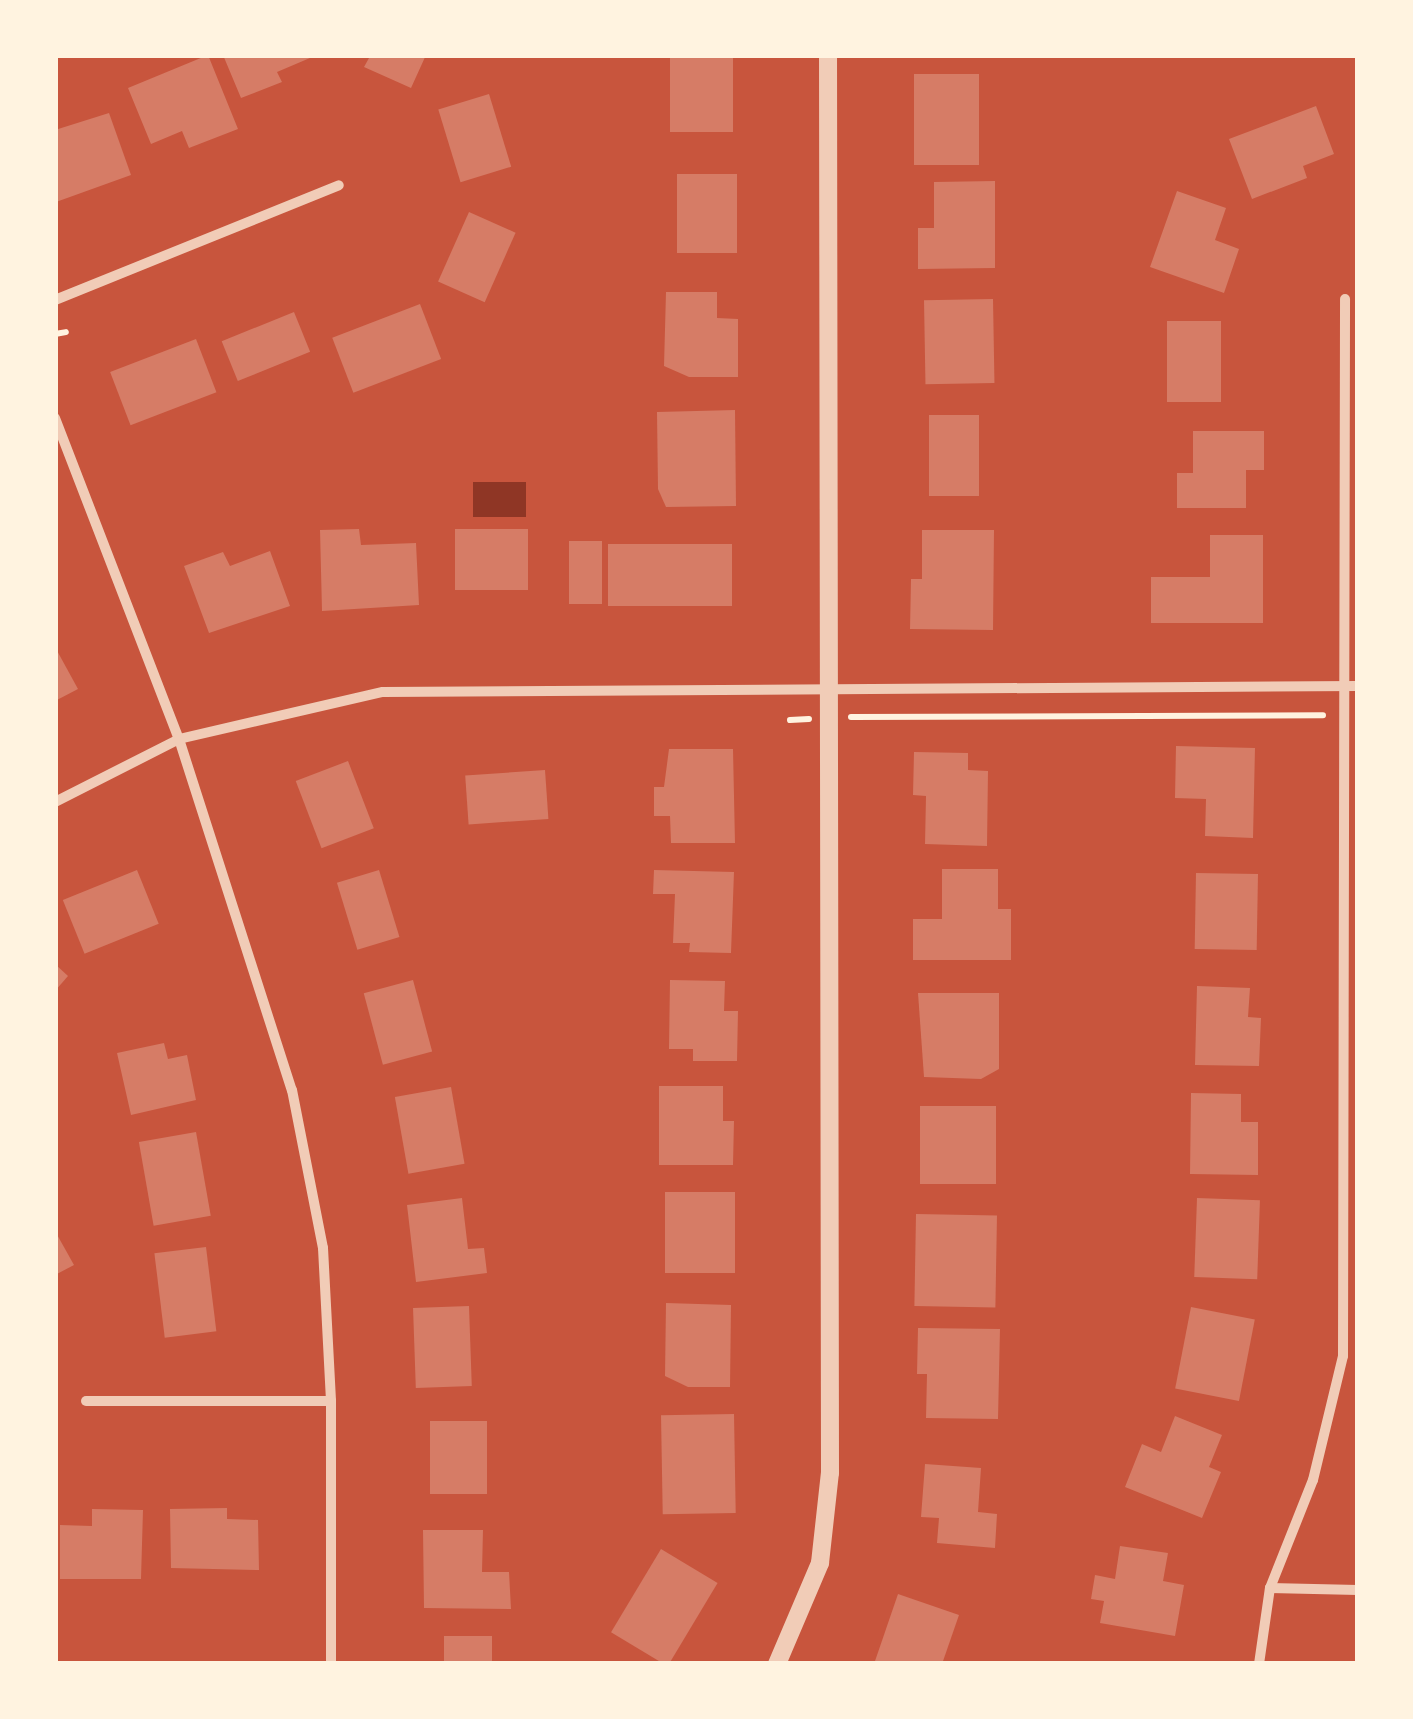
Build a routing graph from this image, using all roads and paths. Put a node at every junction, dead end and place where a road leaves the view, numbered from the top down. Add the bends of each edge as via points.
1 (828, 55) edge
2 (339, 185) dead end
3 (1345, 299) dead end
4 (55, 300) edge
5 (66, 332) dead end
6 (55, 334) edge
7 (55, 418) edge
8 (1352, 686) edge
9 (828, 688) junction
10 (1346, 714) junction
11 (867, 716) dead end
12 (179, 739) junction
13 (55, 802) edge
14 (86, 1401) dead end
15 (331, 1401) junction
16 (1270, 1588) junction
17 (1358, 1590) edge
18 (331, 1664) edge
19 (776, 1664) edge
20 (1259, 1664) edge

1 - 9 street
2 - 4 street
3 - 8 street
5 - 6 path
7 - 12 street
8 - 9 street
8 - 10 street
9 - 12 street via 382,692
9 - 19 street via 830,1473 820,1564
10 - 11 path
10 - 16 street via 1343,1356 1313,1480
12 - 13 street
12 - 15 street via 292,1090 322,1248
14 - 15 street
15 - 18 street
16 - 17 street
16 - 20 street

